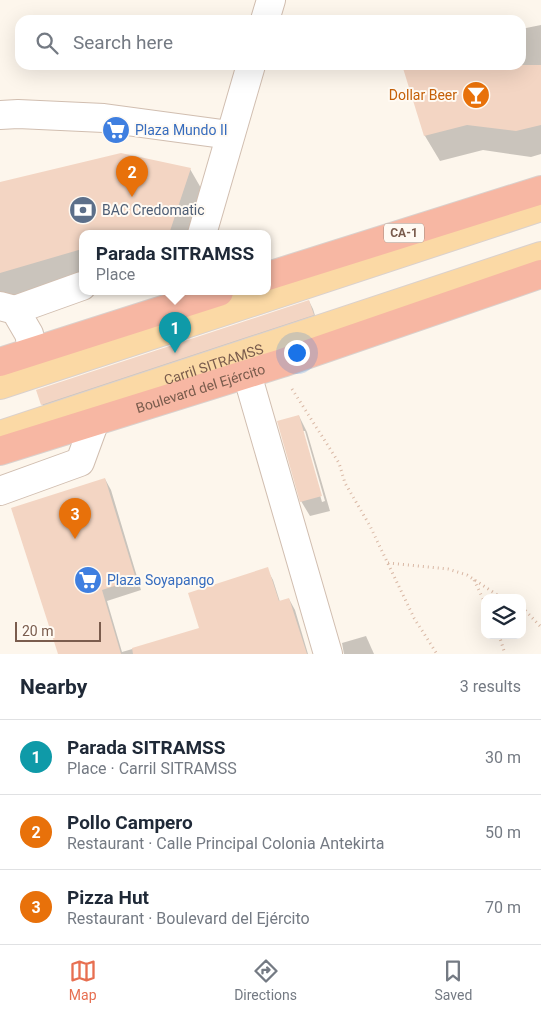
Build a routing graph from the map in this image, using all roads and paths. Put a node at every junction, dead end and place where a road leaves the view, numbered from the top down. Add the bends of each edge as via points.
1 (271, 0) edge
2 (266, 15) edge
3 (250, 70) edge
4 (0, 115) edge
5 (228, 142) junction
6 (541, 190) edge
7 (541, 207) edge
8 (203, 230) edge
9 (541, 256) edge
10 (541, 274) edge
11 (271, 275) edge
12 (79, 287) edge
13 (203, 295) edge
14 (7, 308) edge
15 (33, 352) junction
16 (0, 362) edge
17 (284, 362) junction
18 (247, 374) junction
19 (0, 386) edge
20 (95, 421) junction
21 (0, 435) edge
22 (0, 451) edge
23 (0, 491) edge
24 (387, 563) junction
25 (474, 579) junction
26 (481, 594) edge
27 (496, 594) edge
28 (526, 611) edge
29 (541, 627) edge
30 (500, 639) edge
31 (328, 654) edge
32 (437, 654) edge
33 (505, 654) edge

1 - 2 street
3 - 5 street
4 - 5 street via 104,118
5 - 8 street
6 - 11 highway, CA-1
7 - 19 main road
9 - 21 main road, Carril SITRAMSS
10 - 17 highway, Boulevard del Ejército
12 - 14 street
13 - 15 highway
14 - 15 street via 29,334
15 - 16 highway
17 - 18 highway, Boulevard del Ejército
17 - 24 path via 293,392 339,463 345,483
18 - 20 highway, Boulevard del Ejército
18 - 31 street
20 - 22 highway, Boulevard del Ejército
20 - 23 street via 80,462
24 - 25 path via 448,569
24 - 32 path via 414,618
25 - 26 path
25 - 27 path
28 - 29 path
30 - 33 path

